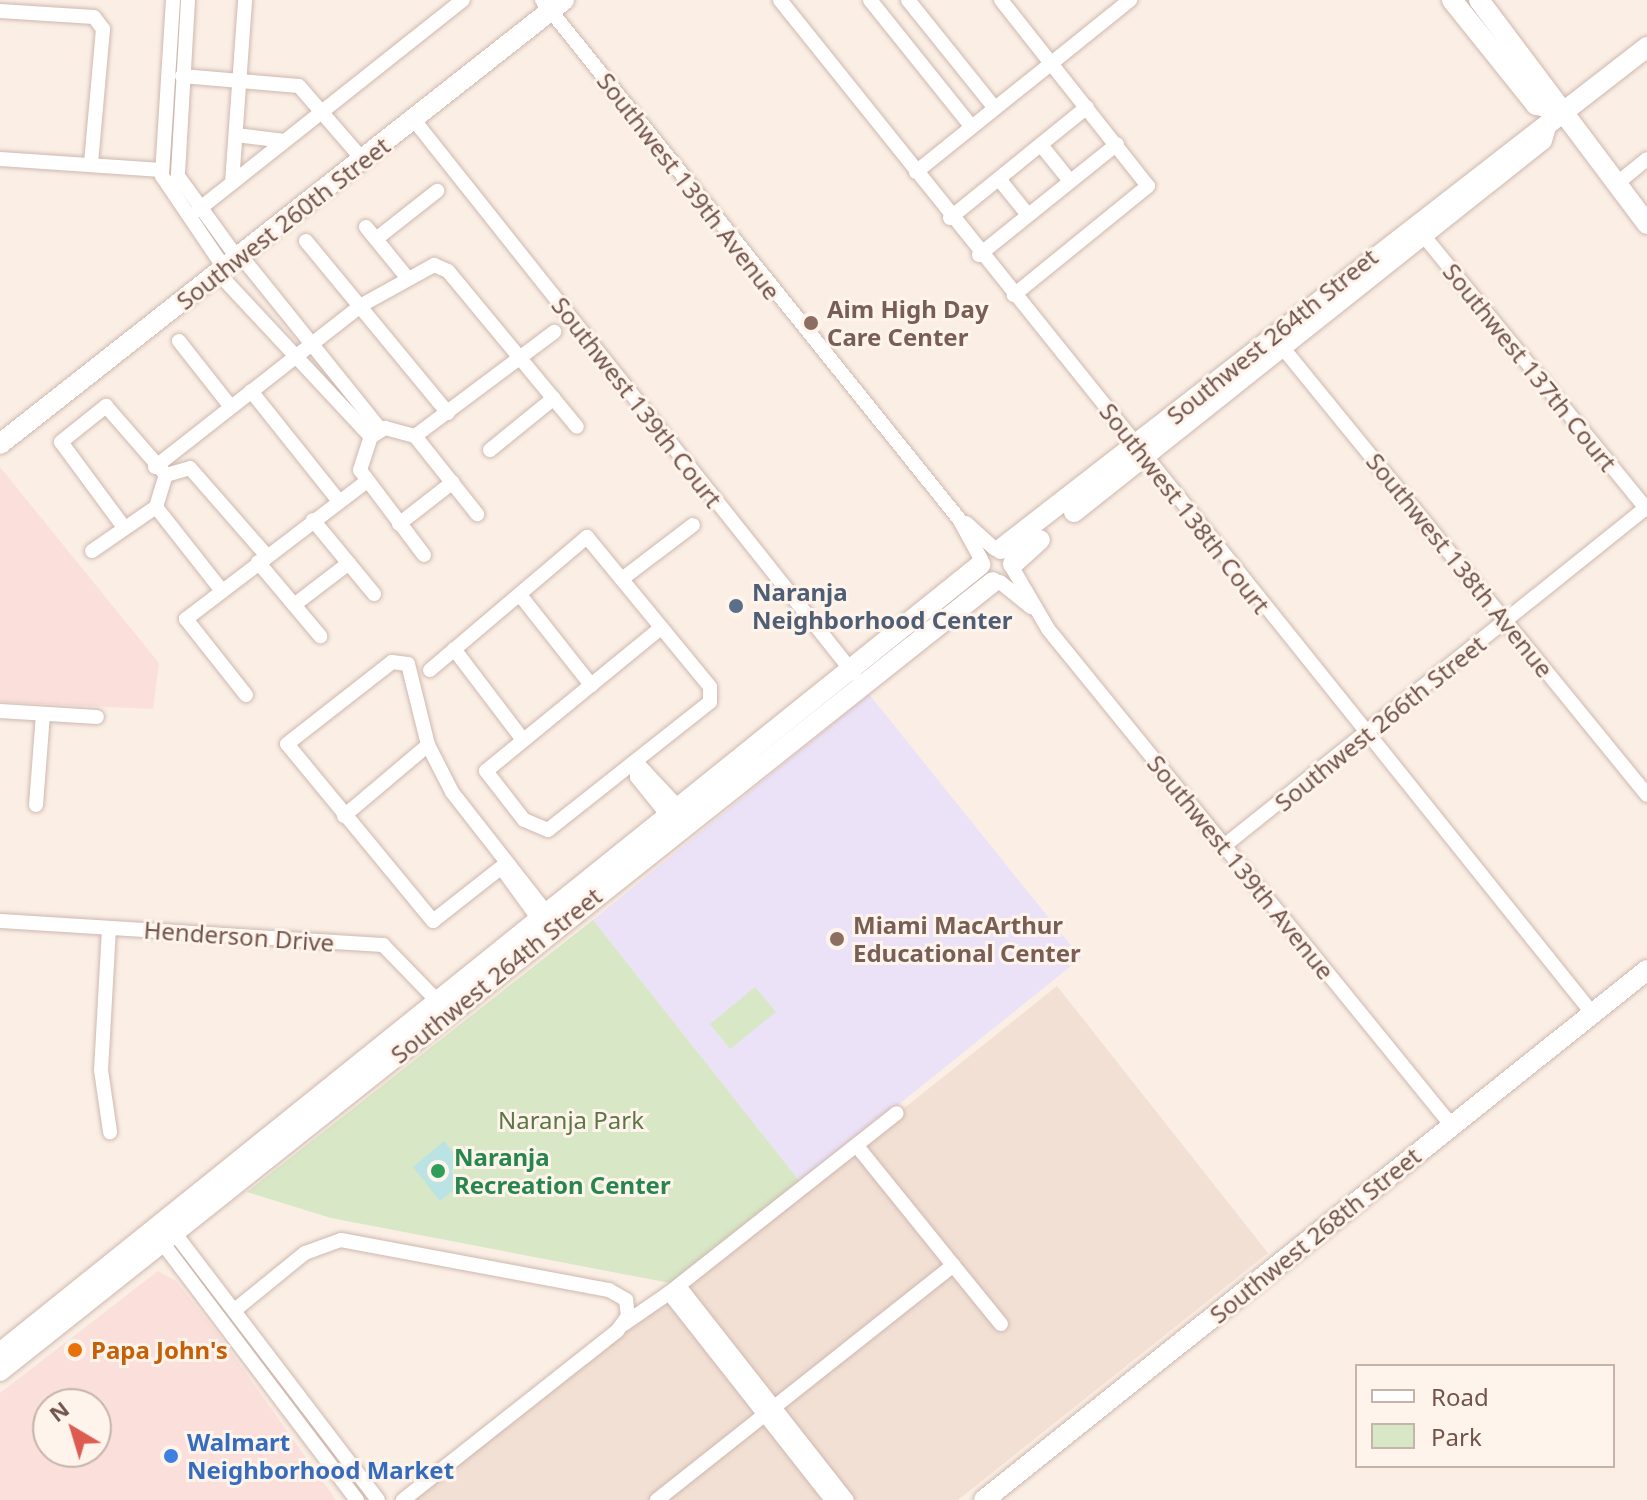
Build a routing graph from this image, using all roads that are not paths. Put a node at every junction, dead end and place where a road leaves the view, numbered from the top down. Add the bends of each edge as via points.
1 (173, 0) edge
2 (188, 0) edge
3 (245, 0) edge
4 (463, 0) edge
5 (780, 0) edge
6 (870, 0) edge
7 (908, 0) edge
8 (1001, 0) edge
9 (1130, 0) edge
10 (1452, 0) edge
11 (1479, 0) edge
12 (552, 3) edge
13 (0, 11) edge
14 (1647, 47) edge
15 (1051, 62) junction
16 (182, 76) junction
17 (241, 80) junction
18 (994, 107) junction
19 (1087, 107) junction
20 (323, 110) junction
21 (1553, 117) junction
22 (414, 120) junction
23 (971, 126) junction
24 (236, 135) junction
25 (285, 141) junction
26 (1117, 144) junction
27 (1041, 145) junction
28 (0, 159) edge
29 (1647, 159) edge
30 (363, 160) junction
31 (91, 164) junction
32 (162, 170) junction
33 (916, 172) junction
34 (999, 179) junction
35 (1070, 181) junction
36 (232, 183) junction
37 (1615, 185) junction
38 (437, 191) dead end
39 (198, 210) junction
40 (1028, 215) junction
41 (950, 218) junction
42 (1647, 224) edge
43 (366, 227) dead end
44 (1418, 229) junction
45 (376, 239) junction
46 (306, 241) dead end
47 (979, 255) junction
48 (231, 264) junction
49 (405, 275) junction
50 (1014, 295) junction
51 (360, 306) junction
52 (554, 332) dead end
53 (179, 341) dead end
54 (1278, 341) junction
55 (314, 342) junction
56 (298, 355) junction
57 (520, 358) junction
58 (347, 386) junction
59 (251, 391) junction
60 (335, 396) junction
61 (554, 398) junction
62 (231, 407) junction
63 (448, 413) junction
64 (577, 427) dead end
65 (376, 433) junction
66 (415, 436) junction
67 (0, 444) edge
68 (490, 450) dead end
69 (1138, 452) junction
70 (160, 471) junction
71 (366, 482) junction
72 (453, 482) junction
73 (338, 500) junction
74 (156, 507) junction
75 (1647, 509) edge
76 (477, 514) dead end
77 (313, 520) junction
78 (399, 524) junction
79 (693, 525) dead end
80 (123, 526) junction
81 (92, 551) dead end
82 (424, 555) dead end
83 (263, 559) junction
84 (349, 563) junction
85 (997, 565) junction
86 (622, 579) junction
87 (222, 591) junction
88 (374, 594) dead end
89 (520, 595) junction
90 (294, 605) junction
91 (1505, 623) junction
92 (661, 628) junction
93 (320, 636) dead end
94 (454, 649) junction
95 (430, 670) dead end
96 (857, 677) junction
97 (591, 685) junction
98 (246, 695) dead end
99 (0, 711) edge
100 (43, 714) junction
101 (97, 717) dead end
102 (1366, 734) junction
103 (523, 740) junction
104 (428, 745) junction
105 (636, 762) junction
106 (1647, 795) edge
107 (36, 805) dead end
108 (675, 813) junction
109 (344, 816) junction
110 (1224, 846) junction
111 (503, 866) junction
112 (544, 918) junction
113 (0, 921) edge
114 (109, 928) junction
115 (1647, 970) edge
116 (443, 1008) junction
117 (1593, 1014) junction
118 (897, 1113) dead end
119 (1452, 1126) junction
120 (110, 1132) dead end
121 (857, 1146) junction
122 (163, 1232) junction
123 (953, 1265) junction
124 (674, 1289) junction
125 (236, 1309) junction
126 (627, 1317) junction
127 (1001, 1324) dead end
128 (0, 1353) edge
129 (0, 1371) edge
130 (770, 1411) junction
131 (357, 1500) edge
132 (378, 1500) edge
133 (403, 1500) edge
134 (657, 1500) edge
135 (832, 1500) edge
136 (847, 1500) edge
137 (984, 1500) edge

1 - 32 street
2 - 16 street
3 - 17 street
4 - 20 street
5 - 33 street, Southwest 138th Court
6 - 23 street
7 - 18 street
8 - 15 street
9 - 15 street
10 - 21 street via 1536,105
11 - 21 street via 1552,92
12 - 22 street, Southwest 260th Street
12 - 85 street, Southwest 139th Avenue
13 - 31 street via 94,17 103,29
14 - 21 street, Southwest 264th Street
15 - 18 street
15 - 19 street
16 - 17 street
16 - 39 street via 178,176
17 - 20 street via 299,86
17 - 24 street
18 - 23 street
19 - 26 street
19 - 27 street
20 - 25 street
20 - 30 street
21 - 37 street
21 - 44 street, Southwest 264th Street
22 - 30 street, Southwest 260th Street
22 - 96 street, Southwest 139th Court
23 - 33 street
24 - 25 street
24 - 36 street
25 - 36 street
26 - 35 street
26 - 50 street via 1148,186
27 - 34 street
27 - 35 street
28 - 31 street
29 - 37 street
30 - 48 street, Southwest 260th Street
31 - 32 street
32 - 48 street
33 - 41 street, Southwest 138th Court
34 - 40 street
34 - 41 street
35 - 40 street
36 - 39 street
37 - 42 street
38 - 45 street
39 - 48 street
40 - 47 street
41 - 47 street, Southwest 138th Court
43 - 45 street
44 - 54 street, Southwest 264th Street
44 - 75 street, Southwest 137th Court
45 - 49 street
46 - 51 street
47 - 50 street, Southwest 138th Court
48 - 55 street
48 - 56 street
48 - 67 street, Southwest 260th Street
49 - 51 street
49 - 57 street via 434,265 448,271
50 - 69 street, Southwest 138th Court
51 - 55 street
51 - 63 street
52 - 57 street
53 - 62 street
54 - 69 street, Southwest 264th Street
54 - 91 street, Southwest 138th Avenue
55 - 56 street
55 - 58 street
56 - 59 street
56 - 60 street
57 - 61 street
57 - 63 street
58 - 60 street
58 - 65 street
59 - 62 street
59 - 73 street
60 - 65 street
61 - 64 street
61 - 68 street
62 - 70 street
63 - 66 street
65 - 66 street
65 - 71 street via 359,465
66 - 72 street
69 - 85 street, Southwest 264th Street
69 - 102 street, Southwest 138th Court
70 - 74 street
70 - 80 street via 106,406 61,442
70 - 83 street via 190,468 205,479
71 - 73 street
71 - 78 street
72 - 76 street
72 - 78 street
73 - 77 street
74 - 80 street
74 - 87 street
75 - 91 street, Southwest 266th Street
77 - 83 street
77 - 84 street
78 - 82 street
79 - 86 street
80 - 81 street
83 - 87 street
83 - 90 street
84 - 88 street
84 - 90 street
85 - 96 street, Southwest 264th Street
85 - 110 street, Southwest 139th Avenue
86 - 89 street via 587,537
86 - 92 street
87 - 98 street via 186,619
89 - 94 street
89 - 97 street
90 - 93 street
91 - 102 street, Southwest 266th Street
91 - 106 street, Southwest 138th Avenue
92 - 97 street
92 - 105 street via 710,687 710,702
94 - 95 street
94 - 103 street
96 - 108 street, Southwest 264th Street
96 - 116 street, Southwest 264th Street
97 - 103 street
99 - 100 street
100 - 101 street
100 - 107 street
102 - 110 street, Southwest 266th Street
102 - 117 street, Southwest 138th Court
103 - 105 street via 486,771 524,820 548,830
104 - 109 street
104 - 109 street via 408,664 392,662 287,744
104 - 111 street
105 - 108 street
108 - 112 street, Southwest 264th Street
109 - 111 street via 433,921
110 - 119 street, Southwest 139th Avenue
111 - 112 street
112 - 116 street, Southwest 264th Street
113 - 114 street, Henderson Drive
114 - 116 street, Henderson Drive via 383,945
114 - 120 street via 101,1070
115 - 117 street, Southwest 268th Street
116 - 122 street, Southwest 264th Street
117 - 119 street, Southwest 268th Street
118 - 121 street
119 - 137 street, Southwest 268th Street
121 - 123 street
121 - 124 street
122 - 125 street
122 - 128 street, Southwest 264th Street
122 - 129 street, Southwest 264th Street
122 - 131 street
123 - 127 street
123 - 130 street
124 - 126 street
124 - 130 street
125 - 126 street via 330,1241 609,1290
125 - 132 street
126 - 133 street
130 - 134 street
130 - 135 street
130 - 136 street

